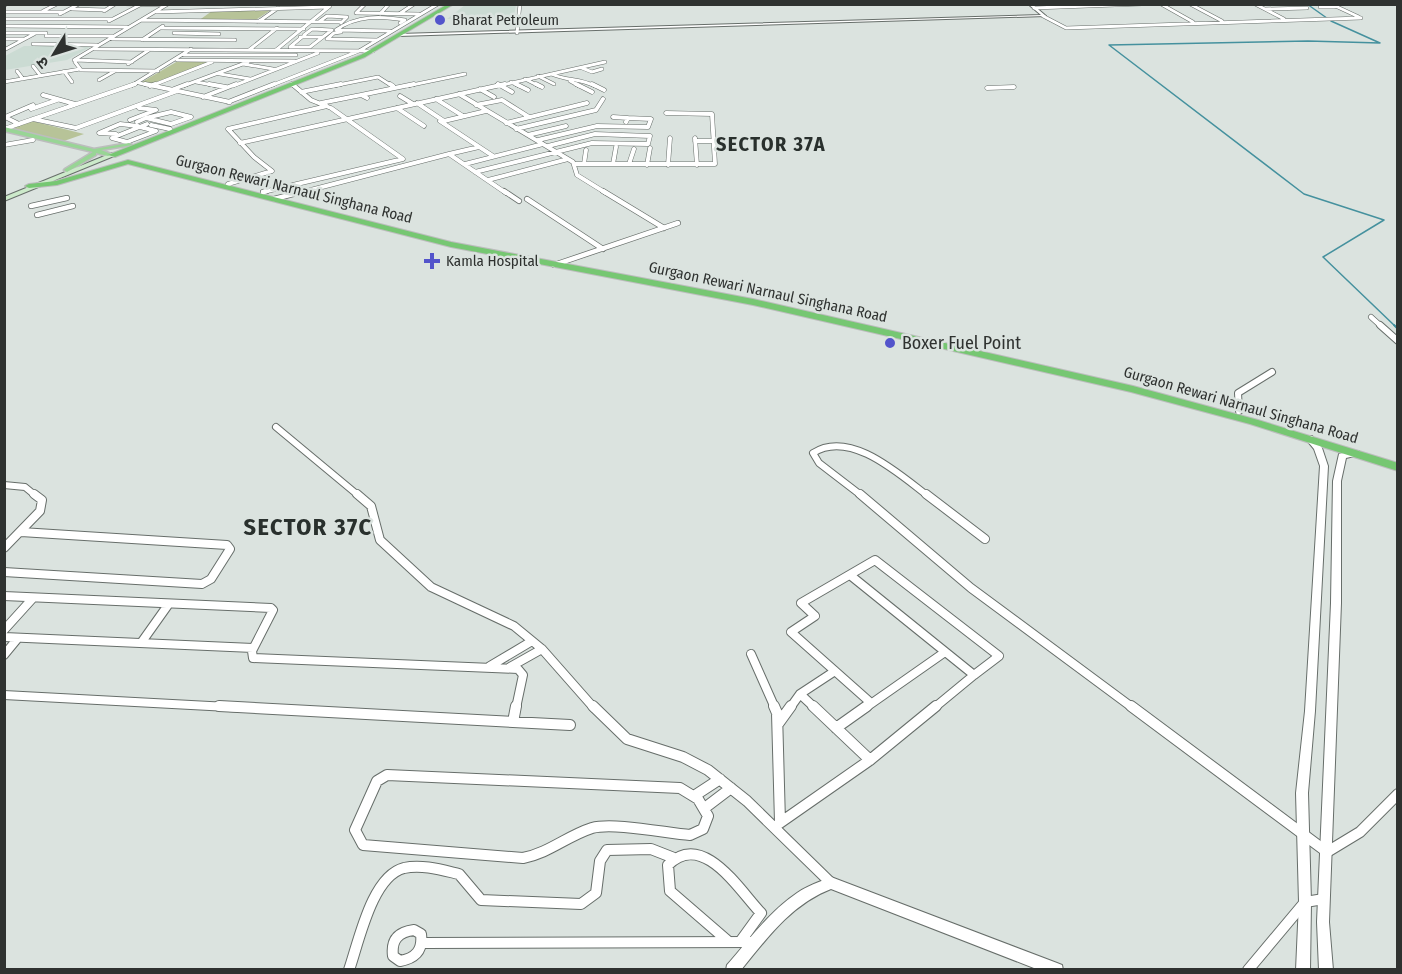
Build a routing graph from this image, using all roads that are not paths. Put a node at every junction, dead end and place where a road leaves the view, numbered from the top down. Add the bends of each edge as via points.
1 (28, 4) edge
2 (57, 4) edge
3 (79, 4) edge
4 (115, 4) edge
5 (125, 4) edge
6 (365, 4) edge
7 (388, 4) edge
8 (414, 4) edge
9 (438, 4) edge
10 (447, 4) edge
11 (452, 4) edge
12 (520, 4) edge
13 (1029, 4) edge
14 (1142, 4) edge
15 (1161, 4) edge
16 (1190, 4) edge
17 (1255, 4) edge
18 (1303, 4) edge
19 (1332, 4) edge
20 (140, 5) edge
21 (168, 5) edge
22 (1089, 5) edge
23 (330, 6) edge
24 (1320, 7) dead end
25 (1337, 7) junction
26 (279, 8) junction
27 (1034, 8) junction
28 (70, 9) junction
29 (1265, 9) junction
30 (92, 10) junction
31 (106, 10) junction
32 (208, 10) junction
33 (4, 12) edge
34 (17, 12) junction
35 (41, 12) junction
36 (64, 12) junction
37 (156, 12) junction
38 (380, 14) junction
39 (399, 14) junction
40 (422, 14) junction
41 (1043, 16) junction
42 (4, 19) edge
43 (51, 19) junction
44 (74, 19) junction
45 (88, 19) junction
46 (375, 19) junction
47 (112, 20) junction
48 (141, 20) junction
49 (1287, 20) junction
50 (170, 21) junction
51 (195, 21) junction
52 (259, 21) junction
53 (312, 22) junction
54 (320, 22) junction
55 (341, 22) junction
56 (371, 22) dead end
57 (1224, 22) junction
58 (1196, 23) junction
59 (4, 26) edge
60 (20, 26) junction
61 (368, 26) dead end
62 (36, 27) junction
63 (99, 27) junction
64 (130, 27) junction
65 (160, 28) junction
66 (183, 28) junction
67 (227, 28) junction
68 (250, 28) junction
69 (277, 28) junction
70 (304, 29) junction
71 (362, 31) junction
72 (388, 31) junction
73 (393, 31) junction
74 (174, 33) junction
75 (517, 33) junction
76 (5, 34) edge
77 (36, 34) junction
78 (219, 34) junction
79 (296, 35) junction
80 (399, 35) junction
81 (114, 36) junction
82 (303, 36) junction
83 (325, 36) junction
84 (4, 39) edge
85 (25, 39) junction
86 (110, 39) junction
87 (142, 40) junction
88 (164, 40) junction
89 (210, 40) junction
90 (235, 40) junction
91 (373, 41) junction
92 (33, 44) dead end
93 (99, 45) junction
94 (94, 49) junction
95 (150, 49) junction
96 (191, 49) junction
97 (315, 49) junction
98 (223, 50) junction
99 (249, 50) junction
100 (276, 50) junction
101 (5, 51) edge
102 (323, 51) junction
103 (359, 51) junction
104 (371, 51) junction
105 (184, 54) junction
106 (296, 56) dead end
107 (177, 60) junction
108 (218, 60) junction
109 (254, 60) junction
110 (299, 61) junction
111 (75, 62) junction
112 (132, 62) junction
113 (605, 62) dead end
114 (243, 64) junction
115 (33, 66) dead end
116 (333, 66) junction
117 (581, 67) junction
118 (80, 69) junction
119 (275, 69) junction
120 (602, 69) dead end
121 (17, 71) dead end
122 (64, 71) junction
123 (117, 71) junction
124 (160, 71) junction
125 (218, 73) junction
126 (465, 74) dead end
127 (551, 74) junction
128 (40, 75) junction
129 (538, 76) junction
130 (23, 79) junction
131 (250, 79) junction
132 (525, 79) junction
133 (99, 80) dead end
134 (570, 81) junction
135 (4, 82) edge
136 (72, 82) dead end
137 (196, 82) junction
138 (511, 82) junction
139 (139, 83) junction
140 (292, 84) junction
141 (498, 84) junction
142 (554, 84) dead end
143 (150, 86) junction
144 (393, 86) dead end
145 (328, 87) junction
146 (542, 87) dead end
147 (1014, 87) dead end
148 (228, 88) junction
149 (987, 88) dead end
150 (480, 89) junction
151 (171, 90) junction
152 (528, 90) dead end
153 (604, 90) dead end
154 (177, 92) junction
155 (301, 92) junction
156 (512, 92) dead end
157 (592, 92) dead end
158 (459, 94) junction
159 (43, 95) dead end
160 (361, 95) junction
161 (400, 96) dead end
162 (203, 97) junction
163 (494, 97) dead end
164 (343, 98) junction
165 (367, 98) dead end
166 (436, 99) junction
167 (603, 99) dead end
168 (57, 100) junction
169 (228, 102) junction
170 (321, 103) junction
171 (587, 103) dead end
172 (76, 104) junction
173 (239, 104) junction
174 (415, 104) junction
175 (33, 105) dead end
176 (477, 105) junction
177 (327, 106) junction
178 (397, 108) junction
179 (486, 111) junction
180 (666, 113) dead end
181 (16, 114) dead end
182 (111, 116) junction
183 (463, 116) junction
184 (530, 117) junction
185 (613, 117) dead end
186 (628, 118) junction
187 (33, 119) junction
188 (344, 119) junction
189 (444, 121) junction
190 (141, 123) junction
191 (506, 123) junction
192 (19, 124) junction
193 (424, 126) dead end
194 (566, 126) dead end
195 (624, 127) junction
196 (170, 129) junction
197 (516, 129) junction
198 (4, 130) edge
199 (528, 135) junction
200 (621, 135) junction
201 (670, 138) dead end
202 (33, 140) junction
203 (538, 141) junction
204 (714, 141) junction
205 (240, 143) junction
206 (4, 145) edge
207 (546, 145) junction
208 (618, 145) junction
209 (129, 146) junction
210 (479, 147) junction
211 (650, 148) dead end
212 (634, 149) dead end
213 (586, 150) dead end
214 (91, 151) junction
215 (557, 152) junction
216 (449, 154) junction
217 (493, 156) junction
218 (114, 158) junction
219 (568, 159) junction
220 (465, 164) junction
221 (575, 164) junction
222 (584, 164) junction
223 (613, 164) junction
224 (629, 165) junction
225 (647, 165) junction
226 (668, 165) junction
227 (697, 165) junction
228 (67, 170) junction
229 (475, 172) junction
230 (488, 180) junction
231 (228, 184) junction
232 (31, 186) junction
233 (263, 192) junction
234 (4, 197) edge
235 (67, 198) dead end
236 (278, 198) junction
237 (527, 199) dead end
238 (519, 201) dead end
239 (32, 206) dead end
240 (73, 206) dead end
241 (38, 215) dead end
242 (678, 223) dead end
243 (664, 228) junction
244 (603, 249) junction
245 (557, 264) junction
246 (1371, 317) dead end
247 (901, 332) junction
248 (1398, 341) edge
249 (1272, 372) dead end
250 (1239, 411) junction
251 (276, 427) dead end
252 (1309, 438) junction
253 (1356, 453) junction
254 (1398, 461) edge
255 (1324, 464) junction
256 (1339, 466) junction
257 (1398, 466) edge
258 (4, 485) edge
259 (21, 532) junction
260 (9, 539) edge
261 (985, 539) dead end
262 (4, 548) edge
263 (4, 572) edge
264 (850, 575) junction
265 (4, 596) edge
266 (33, 597) junction
267 (168, 604) junction
268 (4, 630) edge
269 (4, 637) edge
270 (18, 638) junction
271 (532, 641) junction
272 (141, 643) junction
273 (253, 648) junction
274 (542, 649) junction
275 (945, 652) junction
276 (751, 654) dead end
277 (4, 655) edge
278 (490, 666) junction
279 (509, 668) junction
280 (835, 671) junction
281 (974, 675) junction
282 (800, 694) junction
283 (4, 695) edge
284 (871, 704) junction
285 (513, 722) junction
286 (778, 723) junction
287 (570, 724) dead end
288 (836, 728) junction
289 (870, 760) junction
290 (720, 779) junction
291 (731, 788) junction
292 (1398, 794) edge
293 (694, 796) junction
294 (706, 807) junction
295 (777, 825) junction
296 (1303, 836) junction
297 (1327, 852) junction
298 (674, 858) junction
299 (831, 883) junction
300 (1324, 899) junction
301 (1305, 902) junction
302 (734, 942) junction
303 (756, 942) junction
304 (423, 943) junction
305 (412, 965) edge
306 (1040, 967) edge
307 (736, 968) edge
308 (349, 969) edge
309 (1057, 969) edge
310 (1248, 969) edge
311 (1303, 969) edge
312 (1326, 969) edge

1 - 34 street
2 - 35 street
3 - 28 street
4 - 31 street
5 - 20 street
6 - 38 street via 356,13
7 - 38 street
8 - 39 street
9 - 40 street
10 - 104 highway
11 - 80 highway
12 - 75 street
13 - 27 street
14 - 22 street
15 - 58 street
16 - 57 street
17 - 29 street
18 - 29 street via 1309,8
19 - 25 street
20 - 21 street
20 - 47 street
21 - 37 street
22 - 27 street
23 - 26 street
23 - 53 street
24 - 25 street
25 - 49 street via 1361,18
26 - 32 street
26 - 52 street
27 - 41 street
28 - 30 street
28 - 36 street
29 - 49 street
30 - 31 street
30 - 44 street
31 - 45 street
32 - 37 street
32 - 51 street
33 - 34 street
34 - 35 street
35 - 36 street
36 - 43 street
37 - 48 street
38 - 39 street
39 - 40 street
40 - 73 street
41 - 58 street via 1066,28
41 - 75 street
42 - 43 street
43 - 44 street
43 - 62 street
44 - 45 street
45 - 47 street
46 - 56 street
46 - 71 street via 345,22 336,30
46 - 72 street via 405,20
47 - 63 street
48 - 50 street
48 - 64 street
49 - 57 street
50 - 51 street
50 - 65 street
51 - 52 street
52 - 53 street
52 - 68 street
53 - 54 street
53 - 70 street
54 - 55 street
54 - 55 street via 314,27 334,27
54 - 55 street via 325,17 347,17
57 - 58 street
59 - 60 street
60 - 62 street
60 - 76 street
61 - 71 street
62 - 63 street
63 - 64 street
64 - 81 street
65 - 66 street
65 - 87 street
66 - 67 street
66 - 74 street
67 - 68 street
67 - 78 street
68 - 69 street
68 - 90 street
69 - 70 street
69 - 99 street
70 - 79 street
71 - 72 street
72 - 73 street
73 - 91 street
74 - 78 street
74 - 88 street
75 - 80 street
76 - 77 street
77 - 81 street
77 - 85 street
78 - 89 street
79 - 82 street
79 - 100 street
80 - 104 highway
81 - 86 street
82 - 83 street
82 - 83 street via 312,29 332,29
82 - 83 street via 291,47 310,47
84 - 85 street
85 - 101 street
86 - 87 street
86 - 93 street
87 - 88 street
88 - 89 street
89 - 90 street
90 - 98 street
91 - 91 street via 329,40 327,39 337,33 382,33
91 - 97 street via 360,42 352,48
91 - 103 street
92 - 93 street
93 - 94 street
94 - 95 street
94 - 111 street via 75,58
95 - 96 street
95 - 112 street
96 - 98 street
96 - 105 street
97 - 100 street
97 - 102 street
98 - 99 street
99 - 100 street
102 - 103 street
102 - 110 street
103 - 104 street
103 - 169 street
104 - 116 highway
105 - 106 street
105 - 107 street
107 - 108 street
107 - 124 street
108 - 109 street
108 - 143 street
109 - 110 street
109 - 114 street
110 - 119 street
111 - 112 street
111 - 118 street
112 - 123 street
113 - 117 street
114 - 119 street
114 - 125 street
115 - 128 street
116 - 140 highway
116 - 173 highway
117 - 120 street via 592,72
117 - 127 street
118 - 122 street
118 - 123 street
119 - 131 street
121 - 130 street
122 - 128 street
122 - 136 street
123 - 124 street
123 - 133 street
124 - 139 street
125 - 131 street
125 - 137 street
126 - 160 street
127 - 129 street
127 - 134 street
128 - 130 street
129 - 132 street
129 - 142 street
130 - 135 street
131 - 148 street
132 - 138 street
132 - 146 street
134 - 153 street via 581,79
134 - 157 street
137 - 148 street
137 - 151 street
138 - 141 street
138 - 152 street
139 - 143 street
139 - 172 street
140 - 155 street
140 - 173 highway
141 - 150 street
141 - 156 street
143 - 151 street
144 - 145 street via 378,77
145 - 155 street
145 - 164 street
147 - 149 street
148 - 162 street
150 - 158 street
150 - 163 street
151 - 154 street
154 - 162 street
154 - 182 street
155 - 170 street
158 - 166 street
158 - 176 street
159 - 168 street
160 - 164 street
160 - 165 street
161 - 174 street
162 - 169 street
164 - 170 street
166 - 174 street
166 - 183 street
167 - 197 street via 593,111
168 - 172 street
168 - 181 street
169 - 173 street
170 - 177 street
171 - 184 street
172 - 187 street
173 - 196 highway
173 - 218 highway
174 - 178 street
174 - 189 street
175 - 192 street via 5,117
176 - 179 street
176 - 184 street via 502,100
177 - 188 street
177 - 205 street via 228,129
178 - 188 street
178 - 193 street
179 - 183 street
179 - 191 street
180 - 204 street via 712,114
182 - 187 street via 69,128
182 - 190 street
183 - 189 street
184 - 191 street
185 - 186 street
186 - 195 street
186 - 195 street via 651,119 648,127
187 - 192 street
188 - 205 street
188 - 233 street via 403,159
189 - 210 street via 439,122
190 - 190 street via 154,110 156,110 142,107 124,114
190 - 190 street via 112,135 99,133 120,124
190 - 190 street via 113,137 112,138 128,142 156,131
190 - 190 street via 171,124 191,117 168,111
190 - 196 street
191 - 197 street
192 - 198 street
194 - 199 street
195 - 203 street via 597,126
196 - 209 highway
197 - 199 street
198 - 202 main road
198 - 214 main road
199 - 203 street
200 - 207 street via 595,134
200 - 208 street
200 - 208 street via 649,135 650,143
201 - 226 street
202 - 206 street
202 - 214 main road
203 - 207 street
204 - 227 street via 715,164
204 - 227 street via 695,139
205 - 231 street via 272,172
207 - 215 street
207 - 217 street
208 - 215 street via 592,143
208 - 223 street
209 - 214 main road
209 - 218 highway
210 - 216 street
210 - 217 street
211 - 225 street
212 - 224 street
213 - 222 street
214 - 218 main road
214 - 228 main road
215 - 219 street
215 - 229 street
216 - 220 street
216 - 236 street
217 - 220 street
218 - 228 main road
218 - 231 highway
218 - 232 main road
218 - 232 highway via 93,171 57,183
218 - 236 highway, Gurgaon Rewari Narnaul Singhana Road
219 - 221 street
219 - 230 street
220 - 229 street
221 - 222 street
221 - 243 street via 577,175
222 - 223 street
223 - 224 street
224 - 225 street
225 - 226 street
226 - 227 street
228 - 232 main road
229 - 230 street
230 - 238 street
231 - 233 highway
232 - 234 main road
233 - 236 highway
235 - 239 street
236 - 245 highway, Gurgaon Rewari Narnaul Singhana Road via 451,244
237 - 244 street
240 - 241 street
242 - 243 street
243 - 244 street
244 - 245 street
245 - 247 highway, Gurgaon Rewari Narnaul Singhana Road
246 - 248 street
247 - 250 highway
247 - 252 highway, Gurgaon Rewari Narnaul Singhana Road via 1133,389
249 - 250 street via 1238,393
250 - 254 highway
251 - 271 street via 371,506 380,540 431,587 514,626
252 - 253 highway, Gurgaon Rewari Narnaul Singhana Road
252 - 255 street
253 - 256 street via 1342,456
253 - 257 highway, Gurgaon Rewari Narnaul Singhana Road
255 - 256 street
255 - 296 street via 1302,793
256 - 297 street
258 - 259 street via 25,487 42,500 40,511
259 - 260 street
259 - 263 street via 226,545 230,549 211,579 202,584
260 - 262 street
261 - 296 street via 852,448 833,445 813,453 819,463 971,588
264 - 275 street
264 - 280 street via 801,603 815,616 791,632
264 - 281 street via 874,560 999,656
265 - 266 street
266 - 267 street
266 - 268 street
267 - 272 street
267 - 273 street via 273,609
269 - 270 street
270 - 272 street
270 - 277 street
271 - 274 street
271 - 278 street
272 - 273 street
273 - 278 street via 253,658
274 - 279 street
274 - 290 street via 627,739 690,760
275 - 281 street
275 - 284 street
276 - 286 street via 774,703
278 - 279 street
279 - 285 street via 518,669 523,675
280 - 282 street
280 - 284 street
281 - 289 street
282 - 286 street
282 - 288 street
283 - 285 street
284 - 288 street
285 - 287 street
286 - 295 street
288 - 289 street
289 - 295 street
290 - 291 street
290 - 293 street
291 - 294 street
291 - 295 street
292 - 297 street via 1360,832
293 - 294 street
293 - 294 street via 670,787 387,775 377,781 355,830 363,844 523,858 547,852 581,832 601,826 690,835 706,825
295 - 299 street
296 - 297 street
296 - 301 street
297 - 300 street
298 - 302 street via 668,865 670,891
298 - 302 street via 688,854 706,856 761,913
298 - 308 street via 667,852 653,850 607,850 600,861 596,892 581,904 564,905 481,900 459,874 400,867 379,886
299 - 303 street via 793,904
299 - 306 street
300 - 301 street
300 - 312 street
301 - 310 street
301 - 311 street
302 - 303 street
302 - 304 street
303 - 307 street
304 - 305 street
304 - 305 street via 422,934 414,930 395,937 393,956
306 - 309 street

